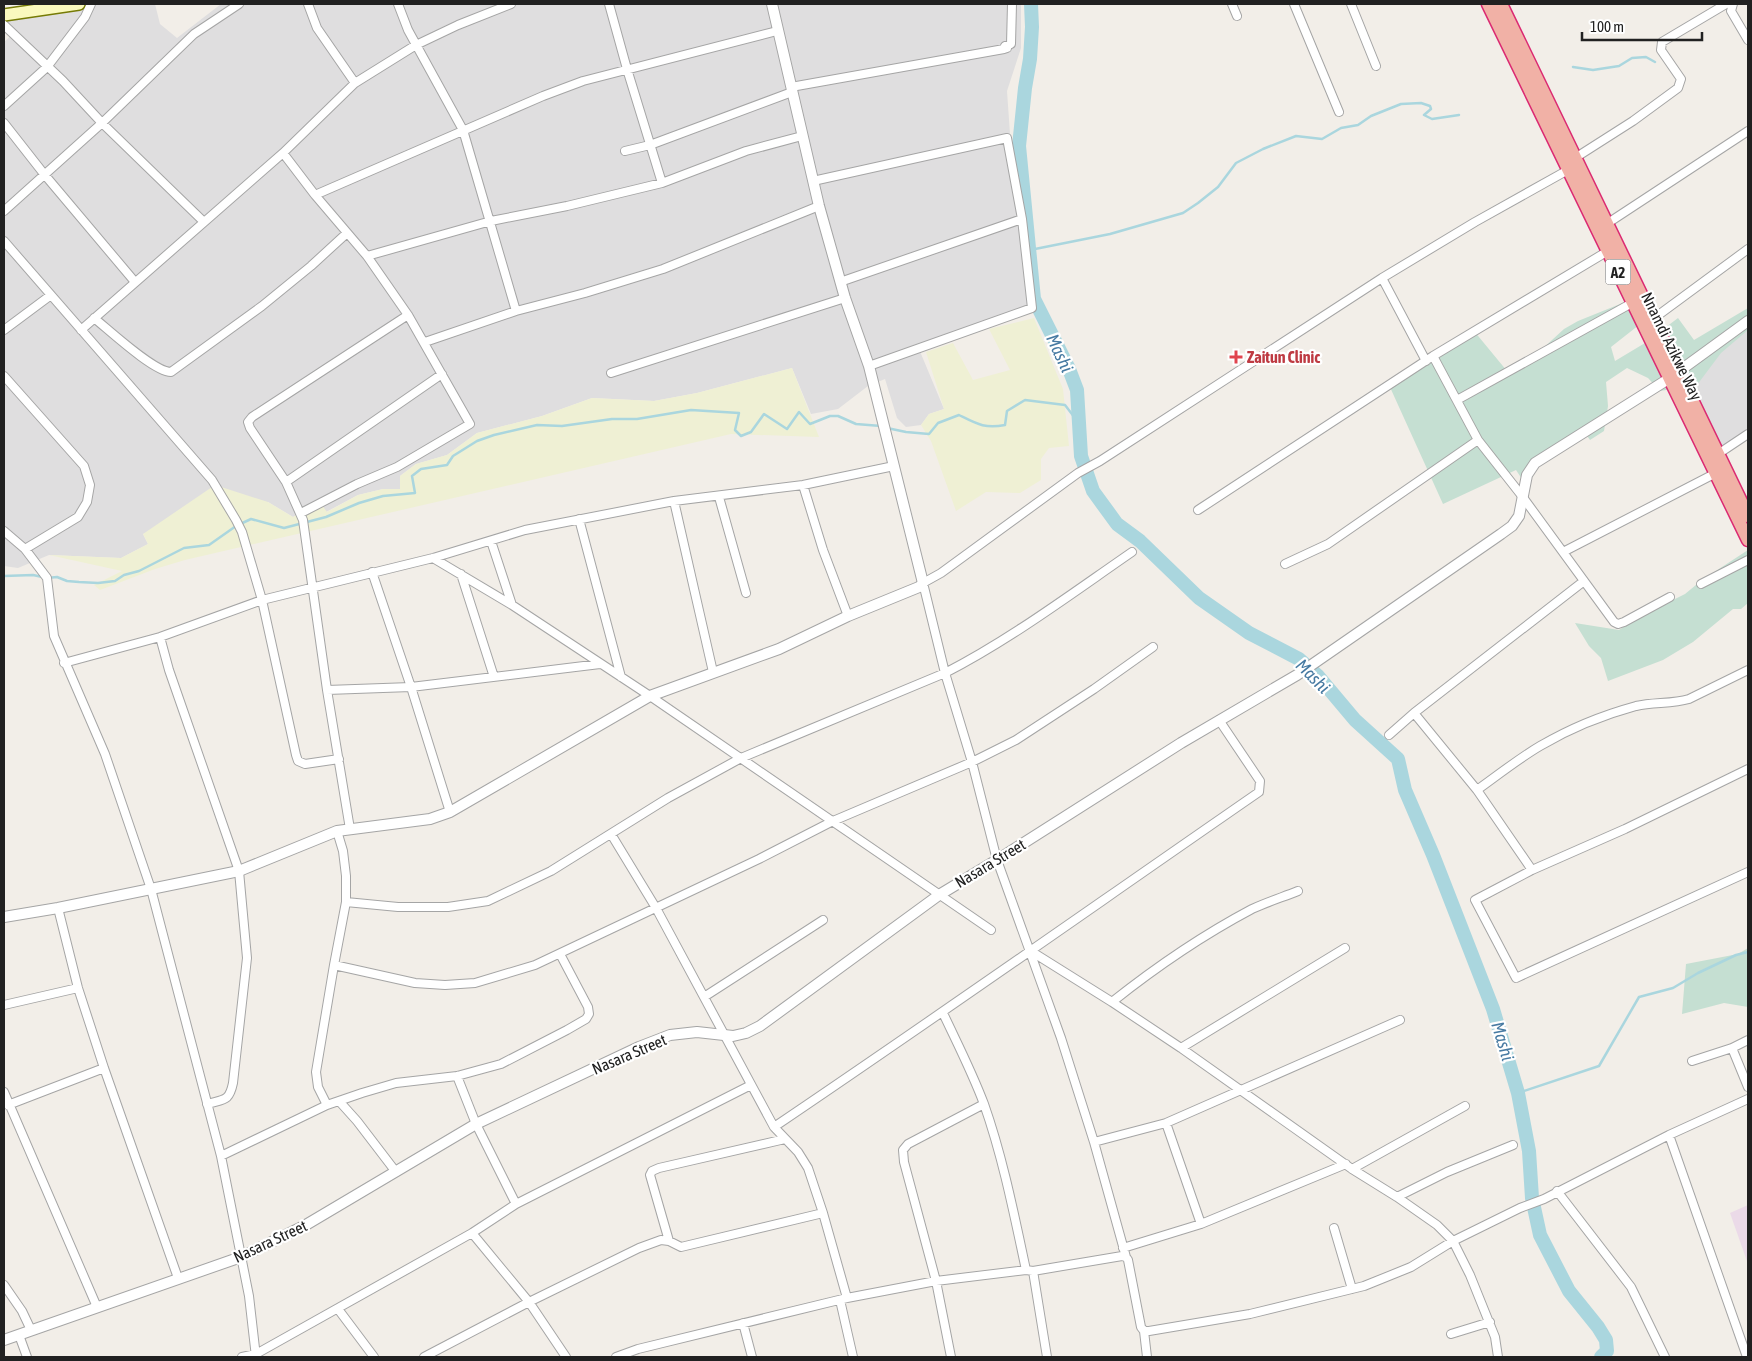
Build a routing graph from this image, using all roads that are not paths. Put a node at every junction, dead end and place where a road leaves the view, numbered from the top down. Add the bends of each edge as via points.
1 (79, 4) edge
2 (91, 4) edge
3 (239, 4) edge
4 (308, 4) edge
5 (398, 4) edge
6 (511, 4) edge
7 (609, 4) edge
8 (772, 4) edge
9 (1012, 4) edge
10 (1232, 4) edge
11 (1294, 4) edge
12 (1351, 4) edge
13 (1488, 4) edge
14 (1500, 4) edge
15 (1726, 4) edge
16 (1733, 4) edge
17 (4, 15) edge
18 (1237, 16) dead end
19 (4, 25) edge
20 (777, 31) junction
21 (1748, 40) edge
22 (416, 45) junction
23 (1376, 66) dead end
24 (47, 67) junction
25 (627, 69) junction
26 (354, 83) junction
27 (792, 90) junction
28 (4, 106) edge
29 (1339, 112) dead end
30 (4, 123) edge
31 (102, 123) junction
32 (463, 130) junction
33 (1748, 131) edge
34 (802, 136) junction
35 (650, 145) junction
36 (625, 151) dead end
37 (283, 153) junction
38 (1575, 158) junction
39 (1568, 170) junction
40 (44, 174) junction
41 (813, 181) junction
42 (662, 183) junction
43 (315, 195) junction
44 (819, 206) junction
45 (4, 211) edge
46 (1022, 219) junction
47 (491, 221) junction
48 (204, 222) junction
49 (1608, 223) junction
50 (347, 233) junction
51 (4, 241) edge
52 (1748, 249) edge
53 (1608, 251) junction
54 (366, 256) junction
55 (1382, 278) junction
56 (135, 282) junction
57 (840, 282) junction
58 (51, 295) junction
59 (845, 298) junction
60 (1632, 303) junction
61 (516, 311) junction
62 (408, 315) junction
63 (94, 318) junction
64 (1653, 319) junction
65 (1748, 321) edge
66 (4, 330) edge
67 (80, 330) junction
68 (425, 342) junction
69 (1433, 356) junction
70 (1426, 361) junction
71 (869, 366) junction
72 (611, 373) dead end
73 (442, 374) junction
74 (1674, 375) junction
75 (4, 376) edge
76 (1457, 400) junction
77 (1748, 434) edge
78 (1478, 440) junction
79 (1718, 454) junction
80 (894, 466) junction
81 (1716, 473) junction
82 (286, 482) junction
83 (803, 485) junction
84 (1522, 496) junction
85 (719, 497) junction
86 (674, 501) junction
87 (1198, 510) dead end
88 (301, 513) junction
89 (1748, 516) edge
90 (579, 519) junction
91 (4, 531) edge
92 (1748, 540) edge
93 (491, 541) junction
94 (25, 549) junction
95 (1132, 552) dead end
96 (1563, 552) junction
97 (433, 558) junction
98 (1748, 560) edge
99 (1285, 564) dead end
100 (372, 572) junction
101 (461, 574) junction
102 (1584, 581) junction
103 (924, 583) junction
104 (1701, 584) dead end
105 (312, 587) junction
106 (746, 593) dead end
107 (1670, 597) dead end
108 (262, 600) junction
109 (512, 605) junction
110 (848, 616) junction
111 (160, 636) junction
112 (1153, 647) dead end
113 (64, 663) junction
114 (600, 664) junction
115 (1748, 670) edge
116 (713, 672) junction
117 (945, 673) junction
118 (494, 677) junction
119 (621, 677) junction
120 (411, 687) junction
121 (327, 690) junction
122 (650, 696) junction
123 (1414, 713) junction
124 (1219, 720) junction
125 (1389, 735) dead end
126 (741, 758) junction
127 (339, 759) junction
128 (972, 762) junction
129 (1748, 769) edge
130 (1477, 790) junction
131 (450, 812) junction
132 (833, 821) junction
133 (350, 829) junction
134 (337, 831) junction
135 (611, 834) junction
136 (997, 860) junction
137 (1532, 870) junction
138 (239, 871) junction
139 (1748, 872) edge
140 (151, 889) junction
141 (1298, 891) dead end
142 (939, 895) junction
143 (346, 902) junction
144 (58, 908) junction
145 (656, 908) junction
146 (4, 917) edge
147 (823, 920) dead end
148 (991, 930) dead end
149 (1345, 948) dead end
150 (1029, 950) junction
151 (560, 954) junction
152 (334, 965) junction
153 (78, 988) junction
154 (704, 998) junction
155 (1112, 1002) junction
156 (4, 1005) edge
157 (943, 1013) junction
158 (1400, 1020) dead end
159 (724, 1036) junction
160 (1748, 1040) edge
161 (1181, 1048) junction
162 (1732, 1048) junction
163 (1692, 1061) dead end
164 (104, 1068) junction
165 (457, 1076) junction
166 (751, 1085) junction
167 (1748, 1087) edge
168 (1242, 1090) junction
169 (4, 1092) edge
170 (1748, 1099) edge
171 (339, 1101) junction
172 (207, 1104) junction
173 (984, 1104) junction
174 (8, 1105) junction
175 (327, 1105) junction
176 (1465, 1106) dead end
177 (1166, 1123) junction
178 (476, 1124) junction
179 (774, 1127) junction
180 (1669, 1135) junction
181 (785, 1139) junction
182 (1094, 1142) junction
183 (1514, 1145) dead end
184 (220, 1156) junction
185 (1349, 1166) junction
186 (396, 1172) junction
187 (1557, 1191) junction
188 (1397, 1197) junction
189 (516, 1204) junction
190 (824, 1214) junction
191 (1201, 1224) junction
192 (1334, 1228) dead end
193 (472, 1233) junction
194 (669, 1241) junction
195 (1453, 1242) junction
196 (1123, 1248) junction
197 (241, 1257) junction
198 (1126, 1257) junction
199 (1030, 1271) junction
200 (178, 1278) junction
201 (936, 1280) junction
202 (4, 1285) edge
203 (1352, 1289) junction
204 (844, 1299) junction
205 (530, 1302) junction
206 (97, 1307) junction
207 (338, 1309) junction
208 (743, 1322) junction
209 (1490, 1322) junction
210 (31, 1330) junction
211 (1144, 1331) junction
212 (19, 1334) junction
213 (1451, 1334) dead end
214 (4, 1340) edge
215 (638, 1349) junction
216 (256, 1355) edge
217 (27, 1357) edge
218 (242, 1357) edge
219 (374, 1357) edge
220 (424, 1357) edge
221 (566, 1357) edge
222 (616, 1357) edge
223 (642, 1357) edge
224 (752, 1357) edge
225 (853, 1357) edge
226 (951, 1357) edge
227 (1047, 1357) edge
228 (1147, 1357) edge
229 (1498, 1357) edge
230 (1665, 1357) edge
231 (1748, 1357) edge

1 - 17 main road
2 - 24 street via 85,17
3 - 31 street via 194,34
4 - 26 street via 318,28
5 - 22 street
6 - 22 street via 458,24
7 - 25 street
8 - 20 street
9 - 27 street via 1011,44 1005,46 1007,48
10 - 18 street
11 - 29 street
12 - 23 street
13 - 39 highway, Nnamdi Azikwe Way / A2
14 - 38 highway, Nnamdi Azikwe Way / A2
15 - 38 street via 1662,42 1661,50 1681,79 1678,88
16 - 21 street via 1731,11
19 - 24 street
20 - 25 street
20 - 27 street
22 - 26 street
22 - 32 street
24 - 28 street
24 - 31 street
25 - 32 street via 583,81
25 - 35 street
26 - 37 street
27 - 34 street
27 - 35 street
30 - 40 street
31 - 40 street
31 - 48 street
32 - 43 street
32 - 47 street
33 - 49 street
34 - 41 street
34 - 42 street via 746,151
35 - 36 street
35 - 42 street
37 - 43 street
37 - 48 street
38 - 49 highway, Nnamdi Azikwe Way / A2
39 - 53 highway, Nnamdi Azikwe Way / A2
39 - 55 street
40 - 45 street
40 - 56 street
41 - 44 street
41 - 46 street via 1007,138
42 - 47 street
43 - 50 street
44 - 57 street
44 - 61 street via 663,269
46 - 57 street
46 - 71 street via 1032,308
47 - 54 street
47 - 61 street
48 - 56 street
49 - 64 highway, Nnamdi Azikwe Way / A2
50 - 54 street
50 - 63 street via 262,306 171,372 154,366
51 - 58 street
52 - 64 street
53 - 60 highway, Nnamdi Azikwe Way / A2
53 - 69 street
54 - 62 street
55 - 70 street
55 - 103 street via 1078,473
56 - 63 street
57 - 59 street
58 - 66 street
58 - 67 street
59 - 71 street
59 - 72 street
60 - 74 highway, Nnamdi Azikwe Way / A2
60 - 76 street
61 - 68 street
62 - 68 street
62 - 82 street via 248,422
63 - 67 street
64 - 74 highway, Nnamdi Azikwe Way / A2
65 - 74 street, Nasara Street
67 - 108 street via 212,480 242,532
68 - 73 street
69 - 70 street
69 - 76 street
70 - 87 street
71 - 80 street
73 - 82 street
73 - 88 street via 470,421 469,425 397,467
74 - 79 highway, Nnamdi Azikwe Way / A2
74 - 81 highway, Nnamdi Azikwe Way / A2
74 - 84 street, Nasara Street via 1535,463 1526,475
75 - 94 street via 84,466 90,485 87,502 78,517
76 - 78 street
77 - 79 street
78 - 84 street
78 - 99 street via 1328,544
79 - 89 highway, Nnamdi Azikwe Way / A2
80 - 83 street
80 - 103 street
81 - 92 highway, Nnamdi Azikwe Way / A2
81 - 96 street
82 - 88 street
83 - 85 street
83 - 110 street
84 - 96 street
84 - 124 street, Nasara Street via 1519,516 1512,526 1297,675
85 - 86 street
85 - 106 street
86 - 90 street
86 - 116 street
88 - 105 street
90 - 93 street
90 - 119 street
91 - 94 street
93 - 97 street
93 - 109 street
94 - 113 street via 47,578 54,636
95 - 117 street via 1003,640
96 - 102 street
97 - 100 street
97 - 101 street
98 - 104 street
100 - 105 street
100 - 120 street
101 - 109 street
101 - 118 street
102 - 107 street via 1618,624
102 - 123 street
103 - 110 street
103 - 117 street
105 - 108 street
105 - 121 street
108 - 111 street
108 - 127 street via 298,761 305,764
109 - 114 street
110 - 116 street via 779,649
111 - 113 street
111 - 138 street
112 - 128 street via 1016,740
113 - 140 street via 105,754
114 - 118 street
114 - 119 street
115 - 130 street via 1681,702 1636,706 1581,726 1540,746
116 - 122 street
117 - 126 street
117 - 128 street
118 - 120 street
119 - 122 street
120 - 121 street
120 - 131 street
121 - 127 street
122 - 126 street
122 - 131 street
123 - 125 street
123 - 130 street
124 - 136 street, Nasara Street
124 - 150 street via 1260,781 1259,792
126 - 132 street
126 - 135 street
127 - 133 street
128 - 132 street
128 - 136 street
129 - 137 street
130 - 137 street
131 - 133 street via 430,819
132 - 142 street
132 - 145 street
133 - 134 street
134 - 138 street
134 - 143 street via 343,851
135 - 143 street via 551,871 488,901 448,907
135 - 145 street
136 - 142 street, Nasara Street
136 - 150 street
137 - 139 street via 1475,900 1516,978
138 - 140 street
138 - 172 street via 247,958 233,1084 231,1095
140 - 144 street
140 - 172 street
141 - 155 street via 1253,909 1187,948
142 - 148 street
142 - 159 street, Nasara Street via 760,1026 746,1033
143 - 152 street
144 - 146 street
144 - 153 street
145 - 151 street
145 - 154 street
147 - 154 street
149 - 161 street
150 - 155 street
150 - 157 street
150 - 182 street
151 - 152 street via 535,965 475,982 445,986 415,983
151 - 165 street via 588,1006 586,1018 502,1064
152 - 175 street via 316,1072 318,1087
153 - 156 street
153 - 164 street
154 - 159 street
155 - 161 street
157 - 173 street
157 - 179 street
158 - 168 street
159 - 166 street
159 - 178 street, Nasara Street via 697,1032 670,1036 639,1047
160 - 162 street
161 - 168 street
162 - 163 street
162 - 167 street
164 - 174 street
164 - 200 street
165 - 171 street via 396,1083
165 - 178 street
166 - 179 street
166 - 189 street
168 - 177 street
168 - 185 street
169 - 174 street
170 - 180 street
171 - 175 street
171 - 186 street
172 - 184 street
173 - 199 street
173 - 201 street via 902,1150
174 - 206 street
175 - 184 street
176 - 185 street
177 - 182 street
177 - 191 street
178 - 186 street, Nasara Street
178 - 189 street
179 - 181 street
180 - 187 street
180 - 231 street
181 - 190 street via 808,1168
181 - 194 street via 652,1171 650,1176
182 - 196 street
183 - 188 street
184 - 197 street
185 - 188 street
185 - 191 street
186 - 197 street, Nasara Street via 304,1226
187 - 195 street
187 - 230 street via 1631,1287
188 - 195 street via 1437,1225
189 - 193 street
190 - 194 street via 681,1247
190 - 204 street
191 - 196 street
192 - 203 street
193 - 205 street
193 - 207 street
194 - 205 street via 662,1240 640,1248
195 - 203 street via 1411,1267
195 - 209 street
196 - 198 street
197 - 200 street, Nasara Street
197 - 216 street
198 - 199 street
198 - 211 street
199 - 201 street
199 - 227 street
200 - 206 street, Nasara Street
201 - 204 street
201 - 226 street
202 - 210 street
203 - 211 street via 1250,1314
204 - 208 street
204 - 225 street
205 - 220 street
205 - 221 street
206 - 210 street, Nasara Street
207 - 216 street
207 - 219 street
208 - 215 street
208 - 224 street
209 - 213 street
209 - 229 street
210 - 212 street, Nasara Street
211 - 228 street
212 - 214 street, Nasara Street
212 - 217 street
215 - 222 street
215 - 223 street
216 - 218 street

